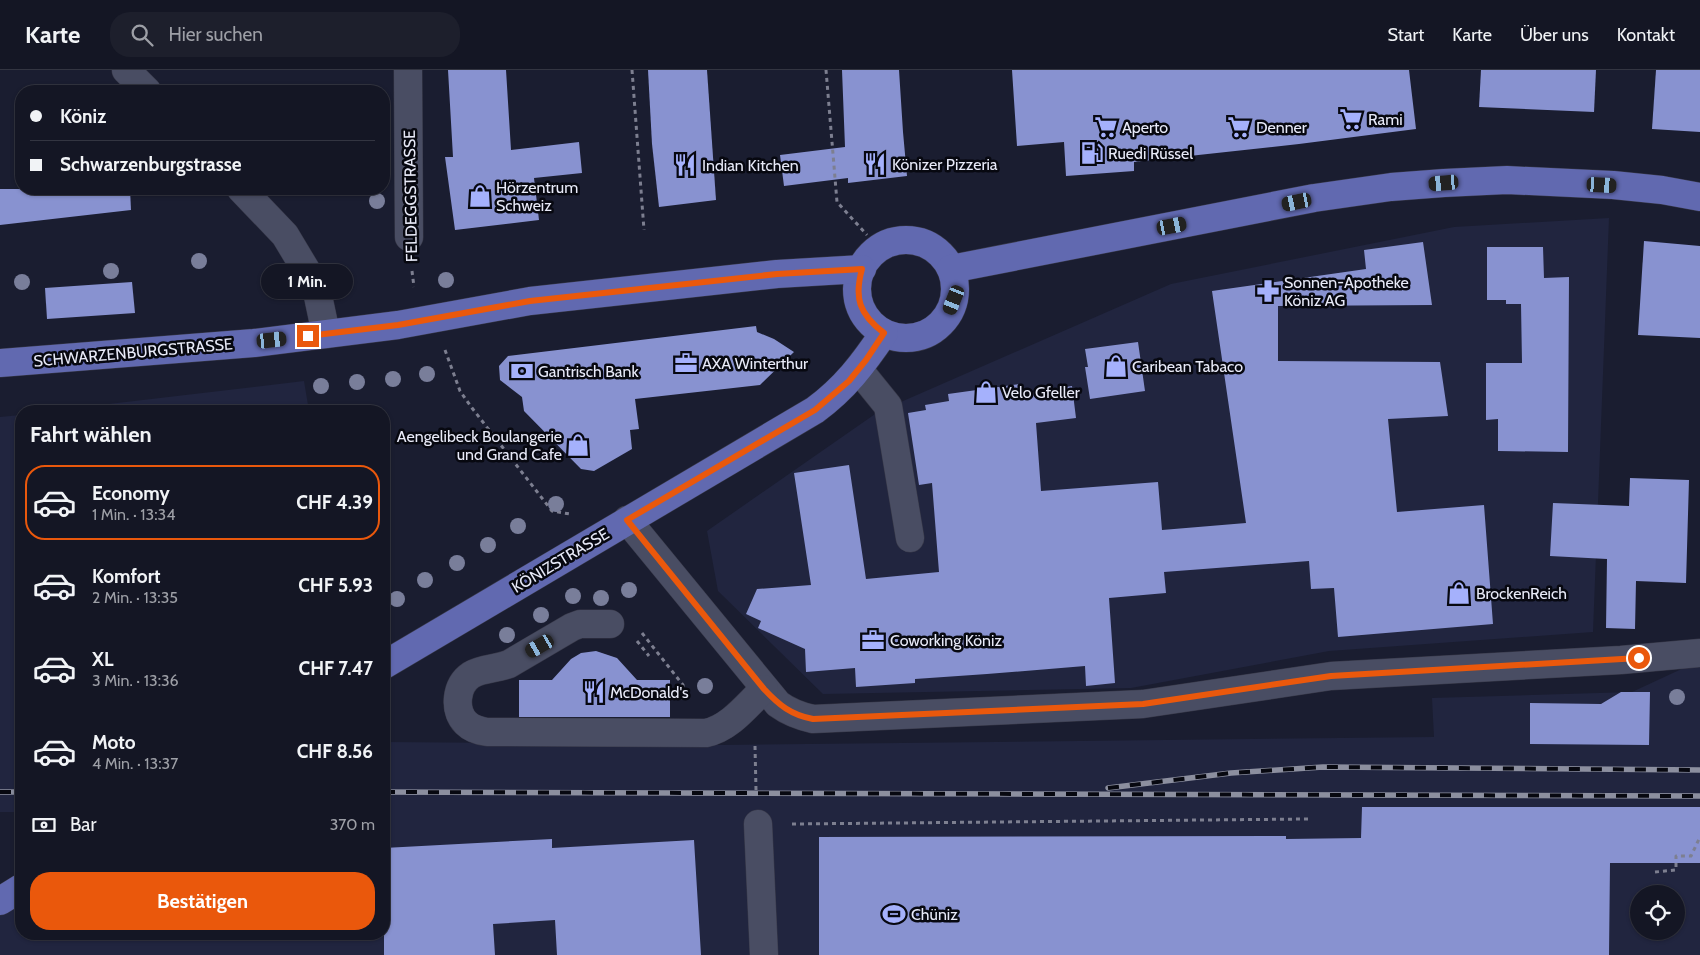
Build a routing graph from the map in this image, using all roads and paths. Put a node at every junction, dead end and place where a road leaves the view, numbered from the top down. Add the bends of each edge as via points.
1 (126, 70) edge
2 (408, 70) edge
3 (632, 70) edge
4 (826, 70) edge
5 (141, 85) edge
6 (247, 195) edge
7 (1700, 197) edge
8 (644, 230) dead end
9 (410, 238) joint
10 (871, 259) junction
11 (951, 269) junction
12 (426, 320) junction
13 (884, 333) junction
14 (326, 334) junction
15 (0, 363) edge
16 (858, 369) junction
17 (570, 514) dead end
18 (627, 520) junction
19 (910, 538) dead end
20 (610, 624) dead end
21 (641, 632) dead end
22 (638, 644) dead end
23 (1700, 653) edge
24 (649, 656) dead end
25 (390, 661) edge
26 (683, 685) dead end
27 (764, 689) junction
28 (1308, 819) dead end
29 (758, 824) joint
30 (1700, 837) edge
31 (1655, 872) dead end
32 (15, 892) edge
33 (0, 901) edge
34 (764, 955) edge

1 - 5 street
2 - 9 street, FELDEGGSTRASSE
3 - 8 path
4 - 10 path via 837,202
6 - 14 street via 285,234 309,275 318,296
7 - 11 main road via 1613,185 1506,180 1391,187 1314,198
9 - 12 path, FELDEGGSTRASSE
10 - 11 main road via 894,242 911,240 928,245 942,255
10 - 12 main road, SCHWARZENBURGSTRASSE via 777,274 539,300
10 - 13 main road via 858,285 859,301 866,316
11 - 13 main road via 954,300 948,316 937,328 923,336 907,338
12 - 14 main road, SCHWARZENBURGSTRASSE
12 - 17 path, FELDEGGSTRASSE via 464,397 552,512
13 - 16 main road, KÖNIZSTRASSE
14 - 15 main road, SCHWARZENBURGSTRASSE via 254,343
16 - 18 main road, KÖNIZSTRASSE via 841,389 815,410
16 - 19 street via 888,406
18 - 25 main road, KÖNIZSTRASSE
18 - 27 street
20 - 27 street via 580,624 500,668 471,675 464,681 458,697 458,707 466,723 487,732 706,733 726,726
21 - 26 path
22 - 24 path
23 - 27 street via 1331,676 1143,704 822,718 800,717 789,712
28 - 29 path
29 - 34 street
30 - 31 path via 1691,856 1676,856 1676,870
32 - 33 main road

